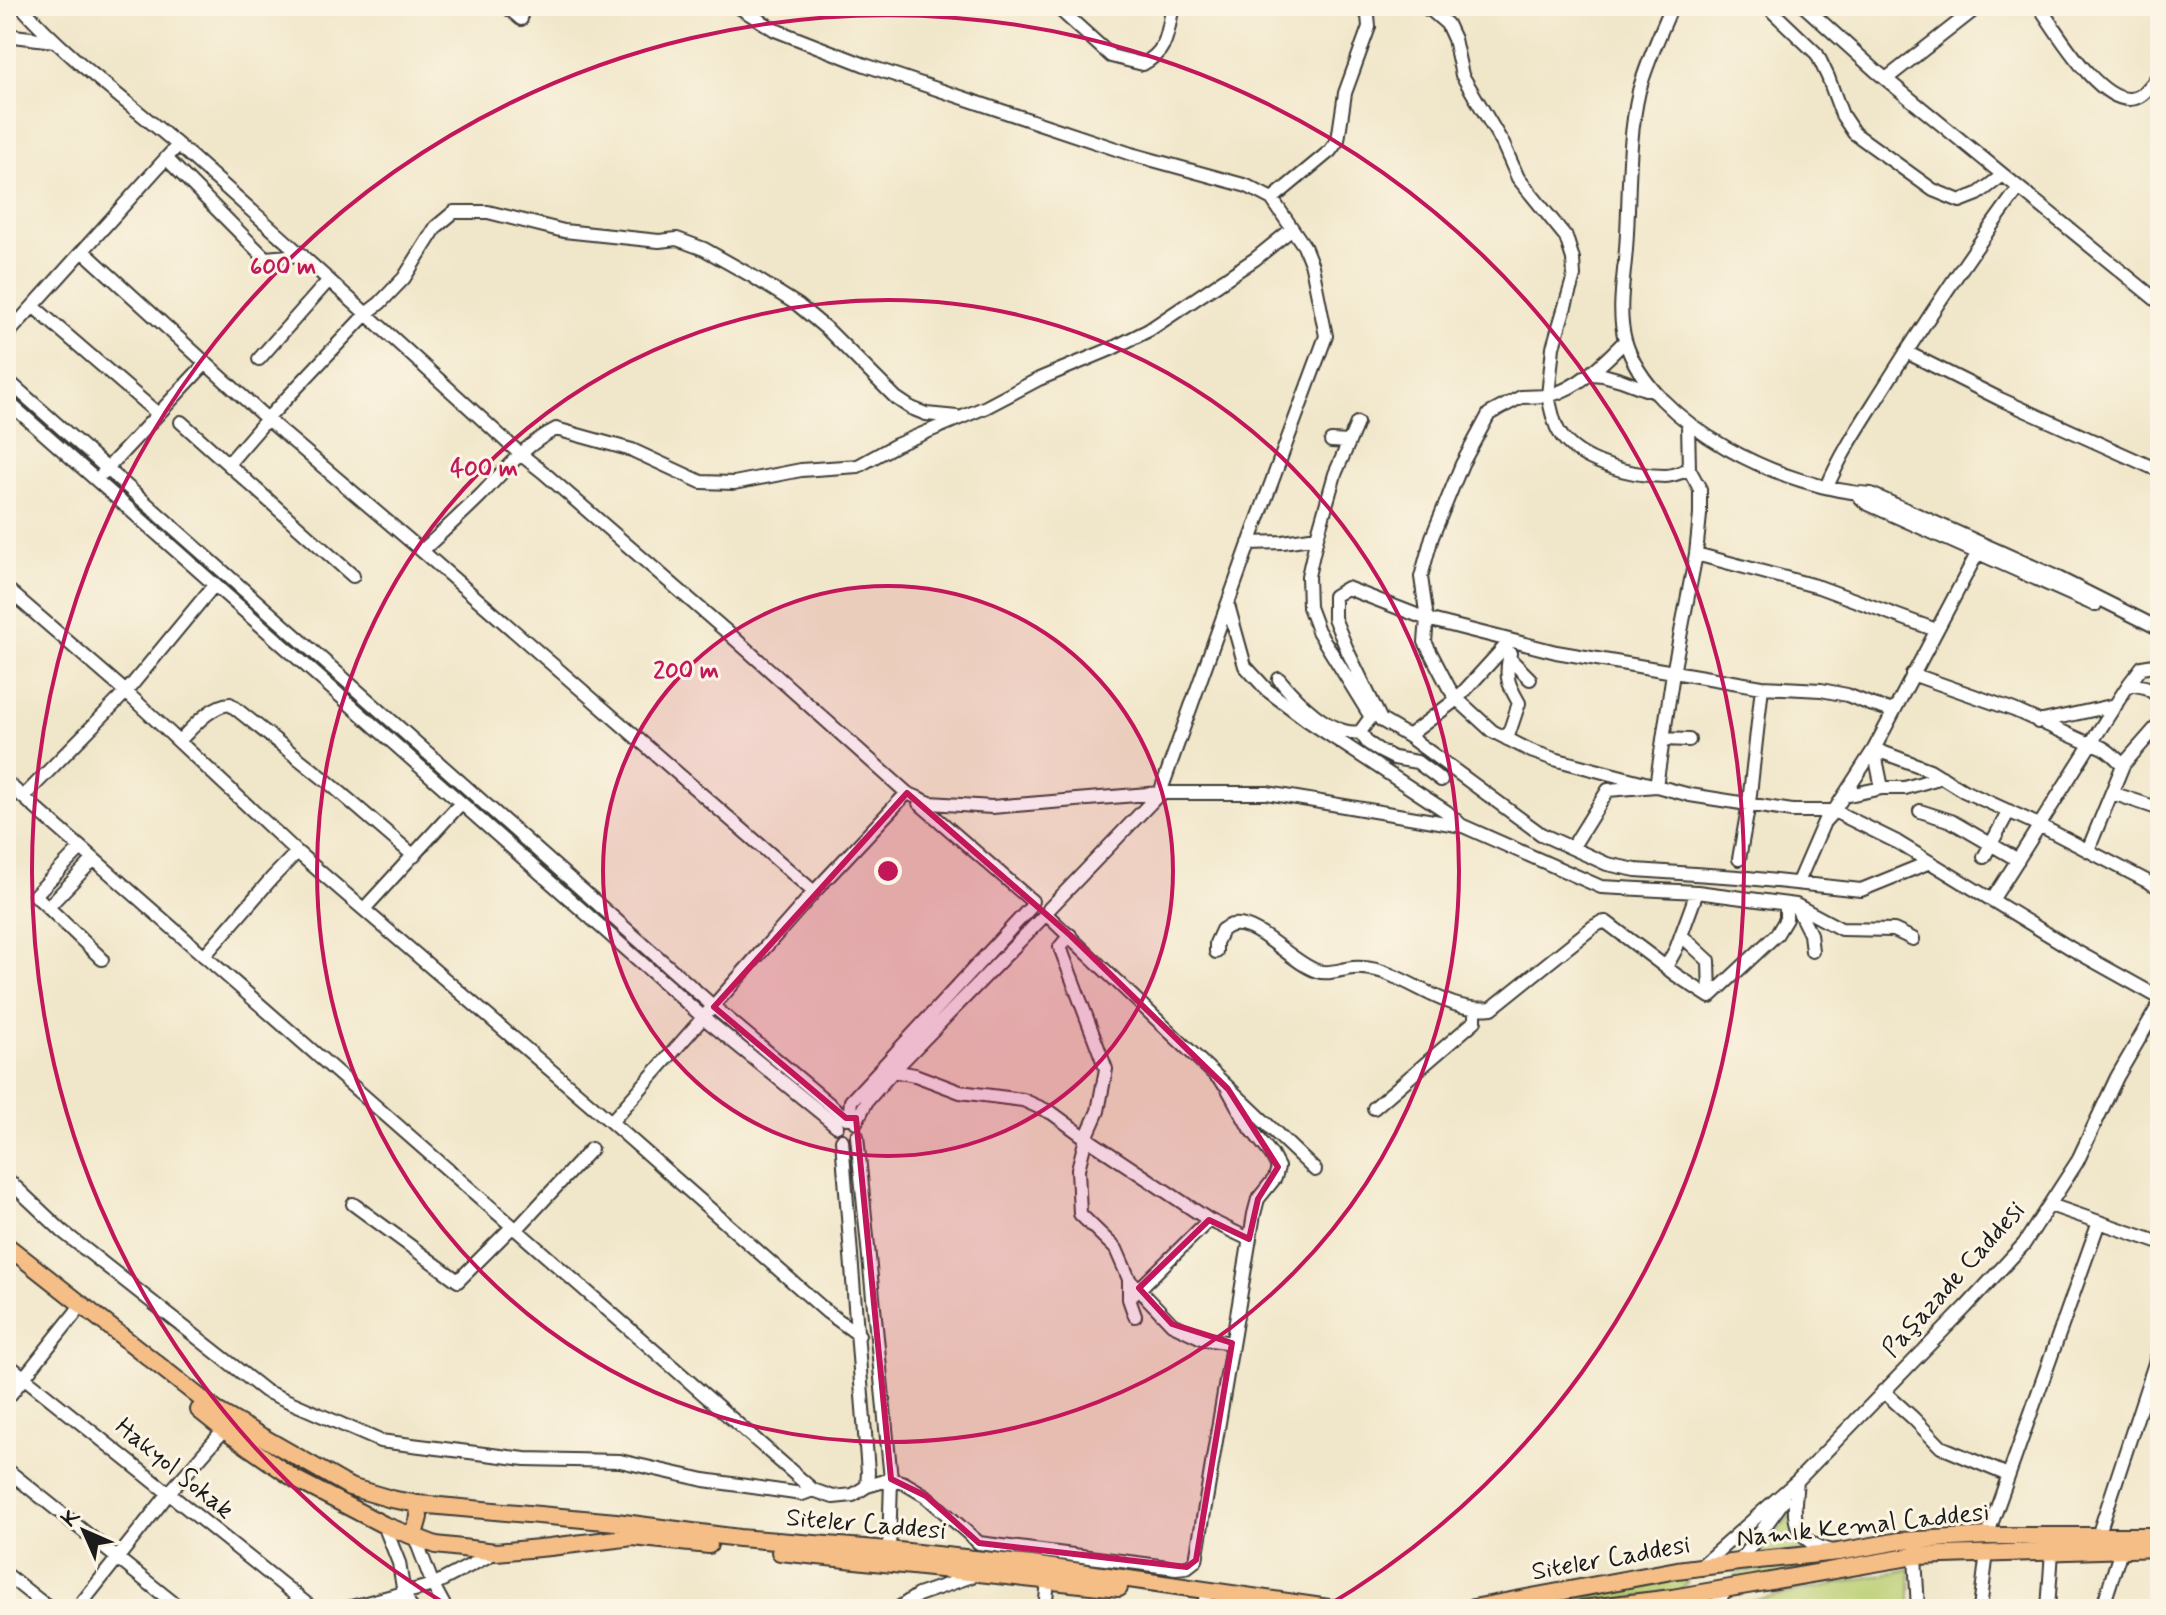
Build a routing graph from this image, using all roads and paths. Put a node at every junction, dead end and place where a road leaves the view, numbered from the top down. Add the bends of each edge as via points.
1 (21, 6) edge
2 (506, 6) edge
3 (737, 6) edge
4 (1056, 6) edge
5 (1173, 6) edge
6 (1359, 6) edge
7 (1422, 6) edge
8 (1672, 6) edge
9 (1804, 6) edge
10 (1979, 6) edge
11 (2039, 6) edge
12 (1773, 12) dead end
13 (521, 19) dead end
14 (6, 35) edge
15 (54, 41) junction
16 (2160, 74) edge
17 (1886, 79) junction
18 (178, 145) junction
19 (166, 158) junction
20 (2003, 175) junction
21 (2019, 188) junction
22 (1272, 199) junction
23 (1292, 229) junction
24 (83, 251) junction
25 (302, 255) junction
26 (329, 280) junction
27 (2160, 303) edge
28 (33, 306) junction
29 (367, 313) junction
30 (6, 336) edge
31 (1625, 341) junction
32 (1906, 352) junction
33 (259, 359) dead end
34 (205, 364) junction
35 (1591, 374) junction
36 (6, 379) edge
37 (1651, 389) junction
38 (1548, 396) junction
39 (6, 400) edge
40 (158, 414) junction
41 (961, 418) junction
42 (267, 419) junction
43 (181, 422) dead end
44 (1357, 423) dead end
45 (1688, 424) junction
46 (1331, 441) dead end
47 (1349, 442) junction
48 (519, 453) junction
49 (229, 463) junction
50 (107, 468) junction
51 (1689, 469) junction
52 (2160, 471) edge
53 (98, 480) junction
54 (1827, 487) junction
55 (1856, 493) junction
56 (1317, 537) junction
57 (1249, 543) junction
58 (422, 551) junction
59 (1978, 552) junction
60 (1696, 554) junction
61 (353, 576) dead end
62 (215, 584) junction
63 (6, 588) edge
64 (1228, 605) junction
65 (1427, 619) junction
66 (2160, 629) edge
67 (1936, 630) junction
68 (2160, 639) edge
69 (1510, 641) junction
70 (1509, 658) junction
71 (2160, 664) edge
72 (1673, 673) junction
73 (1912, 674) junction
74 (1279, 679) dead end
75 (1530, 679) dead end
76 (2129, 684) junction
77 (1762, 687) junction
78 (126, 692) junction
79 (2160, 697) edge
80 (1457, 699) junction
81 (2116, 705) junction
82 (1893, 711) junction
83 (2038, 722) junction
84 (2160, 723) edge
85 (1360, 732) junction
86 (1408, 736) junction
87 (1507, 739) junction
88 (1663, 739) junction
89 (1689, 740) dead end
90 (179, 741) junction
91 (2090, 744) junction
92 (1874, 749) junction
93 (2123, 765) junction
94 (1942, 777) junction
95 (1441, 780) dead end
96 (1656, 786) junction
97 (8, 788) edge
98 (1882, 788) junction
99 (907, 793) junction
100 (1160, 793) junction
101 (2112, 793) junction
102 (1844, 796) junction
103 (23, 797) junction
104 (461, 803) junction
105 (1749, 803) junction
106 (2160, 809) edge
107 (1834, 811) junction
108 (1920, 811) dead end
109 (2009, 811) junction
110 (1463, 826) junction
111 (2041, 826) junction
112 (1991, 845) junction
113 (81, 848) junction
114 (1572, 848) junction
115 (2088, 850) junction
116 (297, 852) junction
117 (414, 856) junction
118 (1984, 857) dead end
119 (94, 859) junction
120 (1739, 859) dead end
121 (2018, 860) junction
122 (1930, 862) junction
123 (1798, 882) junction
124 (2160, 888) edge
125 (814, 892) junction
126 (1697, 892) junction
127 (1992, 900) junction
128 (1791, 904) junction
129 (1031, 905) junction
130 (48, 907) junction
131 (364, 909) junction
132 (1046, 914) junction
133 (1070, 935) junction
134 (1681, 935) junction
135 (1913, 939) dead end
136 (1812, 951) dead end
137 (1216, 952) dead end
138 (204, 956) junction
139 (102, 959) dead end
140 (1666, 967) junction
141 (1710, 997) junction
142 (2160, 1000) edge
143 (714, 1007) junction
144 (1475, 1010) junction
145 (704, 1018) junction
146 (893, 1071) junction
147 (1228, 1089) junction
148 (1374, 1108) dead end
149 (847, 1121) junction
150 (611, 1122) junction
151 (857, 1136) junction
152 (1086, 1138) junction
153 (842, 1140) junction
154 (591, 1149) dead end
155 (1315, 1170) dead end
156 (6, 1178) edge
157 (353, 1204) dead end
158 (2050, 1205) junction
159 (1209, 1220) junction
160 (2099, 1222) junction
161 (514, 1228) junction
162 (1249, 1239) junction
163 (2160, 1243) edge
164 (6, 1245) edge
165 (6, 1258) edge
166 (1134, 1284) junction
167 (78, 1308) junction
168 (1135, 1316) dead end
169 (859, 1335) junction
170 (1232, 1343) junction
171 (2160, 1348) edge
172 (6, 1363) edge
173 (24, 1377) junction
174 (1883, 1391) junction
175 (6, 1400) edge
176 (224, 1430) junction
177 (6, 1469) edge
178 (2008, 1475) junction
179 (891, 1479) junction
180 (1797, 1481) junction
181 (867, 1486) junction
182 (813, 1490) junction
183 (169, 1493) junction
184 (391, 1499) junction
185 (418, 1504) junction
186 (384, 1525) junction
187 (414, 1535) junction
188 (2098, 1536) junction
189 (2160, 1536) edge
190 (1987, 1544) junction
191 (2160, 1548) edge
192 (889, 1550) junction
193 (2121, 1550) junction
194 (2052, 1551) junction
195 (496, 1552) junction
196 (1838, 1552) junction
197 (1915, 1556) junction
198 (117, 1558) junction
199 (1739, 1562) junction
200 (1708, 1566) junction
201 (983, 1573) junction
202 (6, 1574) edge
203 (1048, 1581) junction
204 (433, 1585) junction
205 (1718, 1589) junction
206 (404, 1594) junction
207 (1208, 1600) edge
208 (1688, 1601) edge
209 (50, 1609) edge
210 (77, 1609) edge
211 (181, 1609) edge
212 (313, 1609) edge
213 (344, 1609) edge
214 (412, 1609) edge
215 (446, 1609) edge
216 (897, 1609) edge
217 (1045, 1609) edge
218 (1292, 1609) edge
219 (1336, 1609) edge
220 (1468, 1609) edge
221 (1582, 1609) edge
222 (1715, 1609) edge
223 (1918, 1609) edge
224 (1980, 1609) edge
225 (2048, 1609) edge
226 (2102, 1609) edge

1 - 15 street
2 - 13 street
3 - 22 street via 775,30 865,65 1131,154 1247,186
4 - 5 street via 1111,56 1143,64 1158,56
6 - 22 street via 1368,15 1369,27 1345,93 1338,140
7 - 38 street via 1447,24 1462,75 1518,178 1566,237 1574,276 1553,347
8 - 31 street via 1635,113 1621,307
9 - 17 street
10 - 17 street
11 - 16 street via 2082,66 2118,97 2138,97
12 - 20 street via 1817,54 1854,133 1933,190 1960,201
14 - 15 street
15 - 18 street
17 - 20 street
18 - 19 street
18 - 25 street
19 - 24 street
19 - 25 street via 265,258
20 - 21 street
21 - 27 street
21 - 32 street
22 - 23 street
23 - 41 street via 1149,330
23 - 57 street via 1312,266 1326,336
24 - 28 street
24 - 34 street
25 - 26 street
26 - 29 street
26 - 33 street
28 - 30 street
28 - 40 street
29 - 41 street via 404,278 436,227 454,212 488,212 564,231 677,239 704,249 798,305 911,408
29 - 42 street
29 - 48 street
31 - 35 street
31 - 37 street
32 - 52 street
32 - 54 street
34 - 40 street
34 - 42 street
35 - 37 street
35 - 38 street
36 - 50 street
37 - 45 street
38 - 51 street via 1558,431 1590,460 1668,476
38 - 65 street via 1521,397 1489,414 1432,537 1421,577
39 - 53 street
40 - 50 street
41 - 48 street via 858,466 734,483 701,482 632,450 556,429
42 - 49 street
42 - 58 street
43 - 49 street
44 - 47 street
45 - 51 street
45 - 54 street via 1769,469
46 - 47 street
47 - 56 street
48 - 58 street
48 - 99 street
49 - 61 street
50 - 53 street
50 - 143 street
51 - 60 street via 1700,489
53 - 62 street
54 - 55 street
55 - 59 street via 1866,503
55 - 66 street via 1871,494 2007,554
56 - 57 street
56 - 85 street via 1308,576 1309,607 1371,717
57 - 64 street
58 - 125 street
59 - 67 street
59 - 68 street
60 - 67 street via 1819,587
60 - 72 street
62 - 78 street
62 - 104 street
63 - 78 street
64 - 100 street
64 - 110 street via 1245,666 1267,690
65 - 69 street
65 - 80 street via 1425,642
65 - 86 street via 1347,588 1334,596 1334,618 1381,720
67 - 73 street
69 - 70 street
69 - 72 street
69 - 80 street
70 - 75 street
70 - 87 street via 1506,673 1519,703
71 - 76 street via 2142,667
72 - 77 street
72 - 88 street
73 - 82 street
73 - 83 street
74 - 85 street via 1308,709 1349,734
76 - 79 street
76 - 81 street
77 - 82 street via 1821,690
77 - 105 street
78 - 90 street
78 - 103 street
80 - 86 street
80 - 87 street
81 - 83 street
81 - 91 street
82 - 92 street
83 - 91 street
84 - 93 street
85 - 95 street via 1380,751 1417,762
86 - 114 street via 1541,834
87 - 96 street via 1554,759
88 - 89 street
88 - 96 street
90 - 116 street
90 - 117 street via 199,721 230,704
91 - 93 street
91 - 111 street
92 - 94 street
92 - 98 street
92 - 102 street
93 - 101 street
94 - 98 street via 1905,788
94 - 109 street
96 - 105 street
96 - 114 street via 1608,790
97 - 103 street
98 - 102 street
99 - 100 street via 930,803 992,807
99 - 125 street
99 - 129 street
100 - 110 street via 1267,793
100 - 132 street
101 - 106 street
101 - 115 street
102 - 107 street
103 - 113 street
104 - 117 street
104 - 145 street
105 - 107 street
105 - 120 street
107 - 122 street
107 - 123 street
108 - 112 street via 1951,821
109 - 111 street
109 - 112 street
110 - 126 street via 1601,887
111 - 115 street
111 - 121 street
112 - 118 street
112 - 121 street
113 - 119 street
113 - 130 street via 35,895
114 - 123 street via 1636,870
115 - 124 street
116 - 131 street
116 - 138 street
117 - 131 street
119 - 130 street
119 - 138 street
121 - 127 street
122 - 123 street via 1861,890
122 - 127 street
125 - 143 street
126 - 128 street
126 - 134 street
127 - 142 street
128 - 135 street via 1841,929 1894,930
128 - 136 street via 1810,934
128 - 141 street via 1777,934
129 - 132 street via 1038,898 1045,900
129 - 149 street via 851,1101
130 - 139 street
131 - 150 street
132 - 133 street
132 - 146 street
133 - 147 street
133 - 152 street via 1060,947 1106,1069 1098,1111
134 - 140 street
134 - 141 street via 1709,961
137 - 144 street via 1222,930 1233,925 1250,928 1302,966 1322,973 1357,967 1382,971
138 - 161 street
140 - 141 street
140 - 144 street via 1606,922 1600,923 1492,1008
142 - 158 street, Paşazade Caddesi
143 - 145 street
143 - 149 street
144 - 148 street via 1475,1021
145 - 149 street
145 - 150 street
146 - 149 street
146 - 152 street via 960,1092 1023,1100
147 - 155 street
147 - 162 street via 1278,1167 1258,1199
149 - 151 street via 859,1129
149 - 153 street via 836,1133
150 - 169 street
151 - 153 street
151 - 179 street
152 - 159 street
152 - 166 street via 1078,1169 1080,1214 1116,1249
153 - 169 street
154 - 161 street
156 - 182 street via 62,1231 265,1391 380,1441 525,1459 620,1461 704,1480 802,1494
157 - 161 street via 458,1281
158 - 160 street
158 - 174 street, Paşazade Caddesi via 2024,1244
159 - 162 street
159 - 166 street via 1153,1277
160 - 163 street
160 - 178 street
161 - 182 street
162 - 170 street
164 - 167 main road
165 - 167 main road
166 - 168 street via 1129,1299
166 - 170 street via 1172,1324 1204,1339
167 - 173 street
167 - 176 main road, Siteler Caddesi
167 - 184 main road, Siteler Caddesi via 217,1411 340,1482
169 - 181 street
170 - 179 street via 1196,1560 1187,1567 979,1543 926,1496
171 - 188 street
172 - 173 street, Hakyol Sokak
173 - 175 street
173 - 183 street, Hakyol Sokak
174 - 178 street via 1941,1447
174 - 180 street, Paşazade Caddesi
176 - 183 street
176 - 186 main road, Siteler Caddesi via 295,1479
177 - 198 street
178 - 190 street
179 - 181 street
179 - 192 street
180 - 196 street via 1797,1527 1804,1538
180 - 199 street, Paşazade Caddesi
180 - 200 street, Paşazade Caddesi
181 - 182 street via 853,1495 833,1497
183 - 198 street
183 - 212 street, Hakyol Sokak
184 - 185 main road, Siteler Caddesi
184 - 186 main road
185 - 187 main road
185 - 192 main road, Siteler Caddesi
186 - 187 main road, Siteler Caddesi
186 - 206 street
187 - 195 main road, Siteler Caddesi via 436,1545
187 - 204 street
188 - 189 main road, Namık Kemal Caddesi
188 - 190 main road, Namık Kemal Caddesi
190 - 194 main road, Namık Kemal Caddesi
190 - 196 main road, Namık Kemal Caddesi via 1900,1541
190 - 197 main road, Namık Kemal Caddesi
190 - 224 street
191 - 193 main road, Namık Kemal Caddesi
192 - 207 main road, Siteler Caddesi via 1032,1565
193 - 194 main road, Namık Kemal Caddesi
193 - 226 street
194 - 225 street
195 - 201 main road, Siteler Caddesi via 633,1537
195 - 204 street
196 - 199 main road, Namık Kemal Caddesi
197 - 205 main road, Namık Kemal Caddesi
197 - 223 street
198 - 210 street
198 - 211 street
199 - 200 main road, Namık Kemal Caddesi
199 - 205 main road
200 - 208 main road
200 - 220 main road, Siteler Caddesi
201 - 203 main road, Siteler Caddesi
201 - 216 street via 918,1595
202 - 209 street
203 - 207 main road, Siteler Caddesi
203 - 217 street
204 - 206 street
204 - 215 street
205 - 208 main road, Siteler Caddesi
205 - 222 street
206 - 213 street
206 - 214 street
207 - 218 main road, Siteler Caddesi
207 - 219 main road, Siteler Caddesi
208 - 221 main road, Siteler Caddesi

